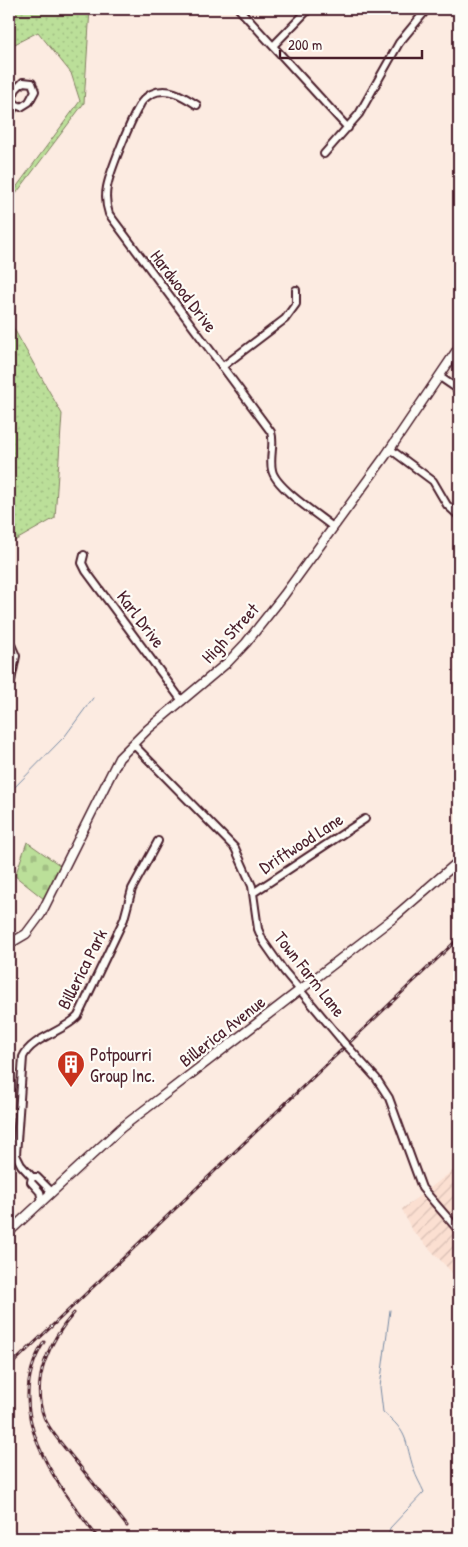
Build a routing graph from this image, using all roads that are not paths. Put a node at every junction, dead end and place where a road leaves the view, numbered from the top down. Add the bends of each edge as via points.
1 (239, 9) edge
2 (310, 9) edge
3 (427, 9) edge
4 (272, 46) junction
5 (16, 105) dead end
6 (197, 105) dead end
7 (9, 115) edge
8 (348, 128) junction
9 (324, 154) dead end
10 (296, 290) dead end
11 (459, 347) edge
12 (222, 367) junction
13 (440, 377) junction
14 (459, 390) edge
15 (390, 449) junction
16 (459, 516) edge
17 (333, 527) junction
18 (84, 555) dead end
19 (9, 640) edge
20 (9, 691) edge
21 (182, 700) junction
22 (132, 744) junction
23 (365, 819) dead end
24 (158, 841) dead end
25 (459, 861) edge
26 (253, 892) junction
27 (9, 944) edge
28 (300, 990) junction
29 (32, 1177) junction
30 (52, 1192) junction
31 (42, 1201) junction
32 (459, 1231) edge
33 (9, 1232) edge

1 - 4 street
2 - 4 street
3 - 8 street via 399,43
4 - 8 street
5 - 7 street
6 - 12 street, Hardwood Drive via 169,91 144,99 107,185 106,204 116,225
8 - 9 street
10 - 12 street via 296,304 285,319
11 - 13 main road, High Street
12 - 17 street, Hardwood Drive via 271,432 274,440 271,467 276,480
13 - 14 street
13 - 15 main road, High Street
15 - 16 street via 433,482 447,505
15 - 17 main road, High Street
17 - 21 main road, High Street via 246,643
18 - 21 street, Karl Drive via 82,563 86,570
19 - 20 street via 16,656
21 - 22 main road, High Street
22 - 26 street, Town Farm Lane via 235,848 248,872
22 - 27 main road, High Street via 113,769 48,901 26,934
23 - 26 street, Driftwood Lane
24 - 29 street, Billerica Park via 132,889 124,919 78,1016 27,1050 23,1057 16,1150 21,1165
25 - 28 main road, Billerica Avenue via 418,898
26 - 28 street, Town Farm Lane via 263,942
28 - 30 main road, Billerica Avenue via 122,1128
28 - 32 street, Town Farm Lane via 376,1078 389,1098 422,1188
29 - 30 street, Billerica Park
29 - 31 street, Billerica Park via 31,1182 40,1192
30 - 31 main road, Billerica Avenue
31 - 33 main road, Billerica Avenue

